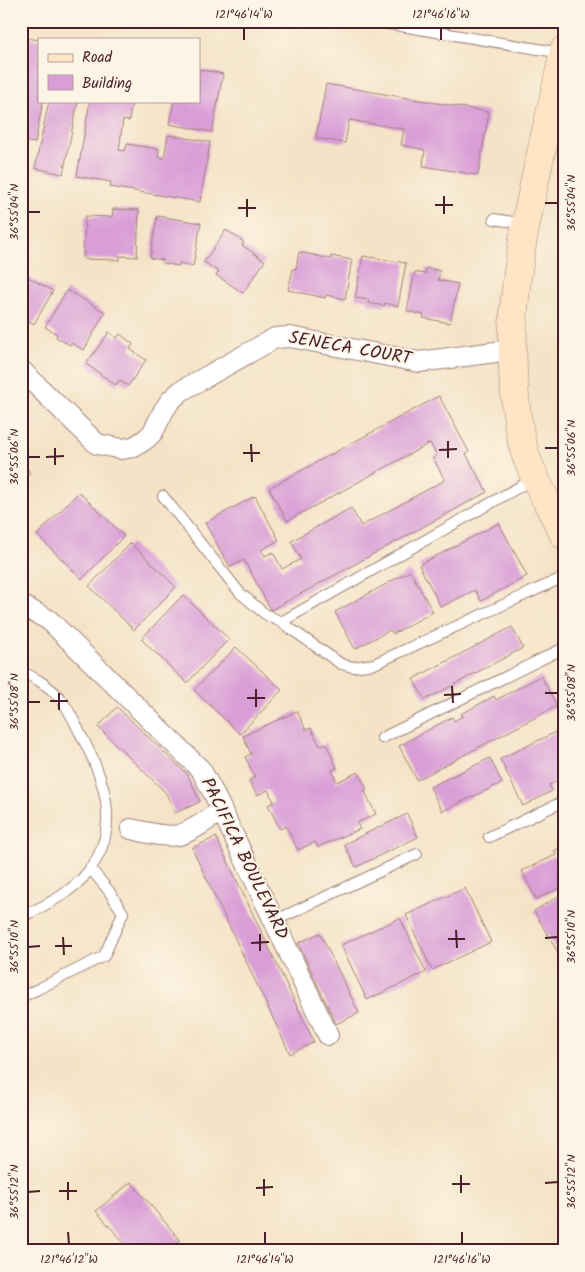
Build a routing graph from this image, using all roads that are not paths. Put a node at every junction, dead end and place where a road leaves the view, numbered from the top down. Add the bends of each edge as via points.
1 (371, 21) edge
2 (564, 52) edge
3 (494, 218) dead end
4 (527, 224) junction
5 (511, 350) junction
6 (21, 370) edge
7 (536, 478) junction
8 (162, 496) dead end
9 (564, 535) edge
10 (564, 577) edge
11 (21, 605) edge
12 (281, 622) junction
13 (564, 648) edge
14 (21, 671) edge
15 (382, 738) dead end
16 (564, 801) edge
17 (222, 811) junction
18 (131, 829) dead end
19 (489, 837) dead end
20 (417, 854) dead end
21 (90, 868) junction
22 (21, 917) edge
23 (274, 922) junction
24 (21, 996) edge
25 (328, 1035) dead end

1 - 2 lane
2 - 4 street
3 - 4 lane
4 - 5 street via 515,294
5 - 6 street, SENECA COURT via 418,362 290,337 275,338 181,391 167,405 146,439 134,447 122,449 97,444
5 - 7 street via 518,424 525,453
7 - 9 street
7 - 12 lane
8 - 12 lane via 240,593 265,614
10 - 12 lane via 366,666 341,664
11 - 17 street, PACIFICA BOULEVARD via 49,620 191,760 208,781
13 - 15 lane
14 - 21 lane via 36,678 60,698 84,740 104,786 108,812 104,838
16 - 19 lane
17 - 18 street via 178,835
17 - 23 street, PACIFICA BOULEVARD
20 - 23 lane
21 - 22 lane via 71,890
21 - 24 lane via 123,913 104,956
23 - 25 street, PACIFICA BOULEVARD

